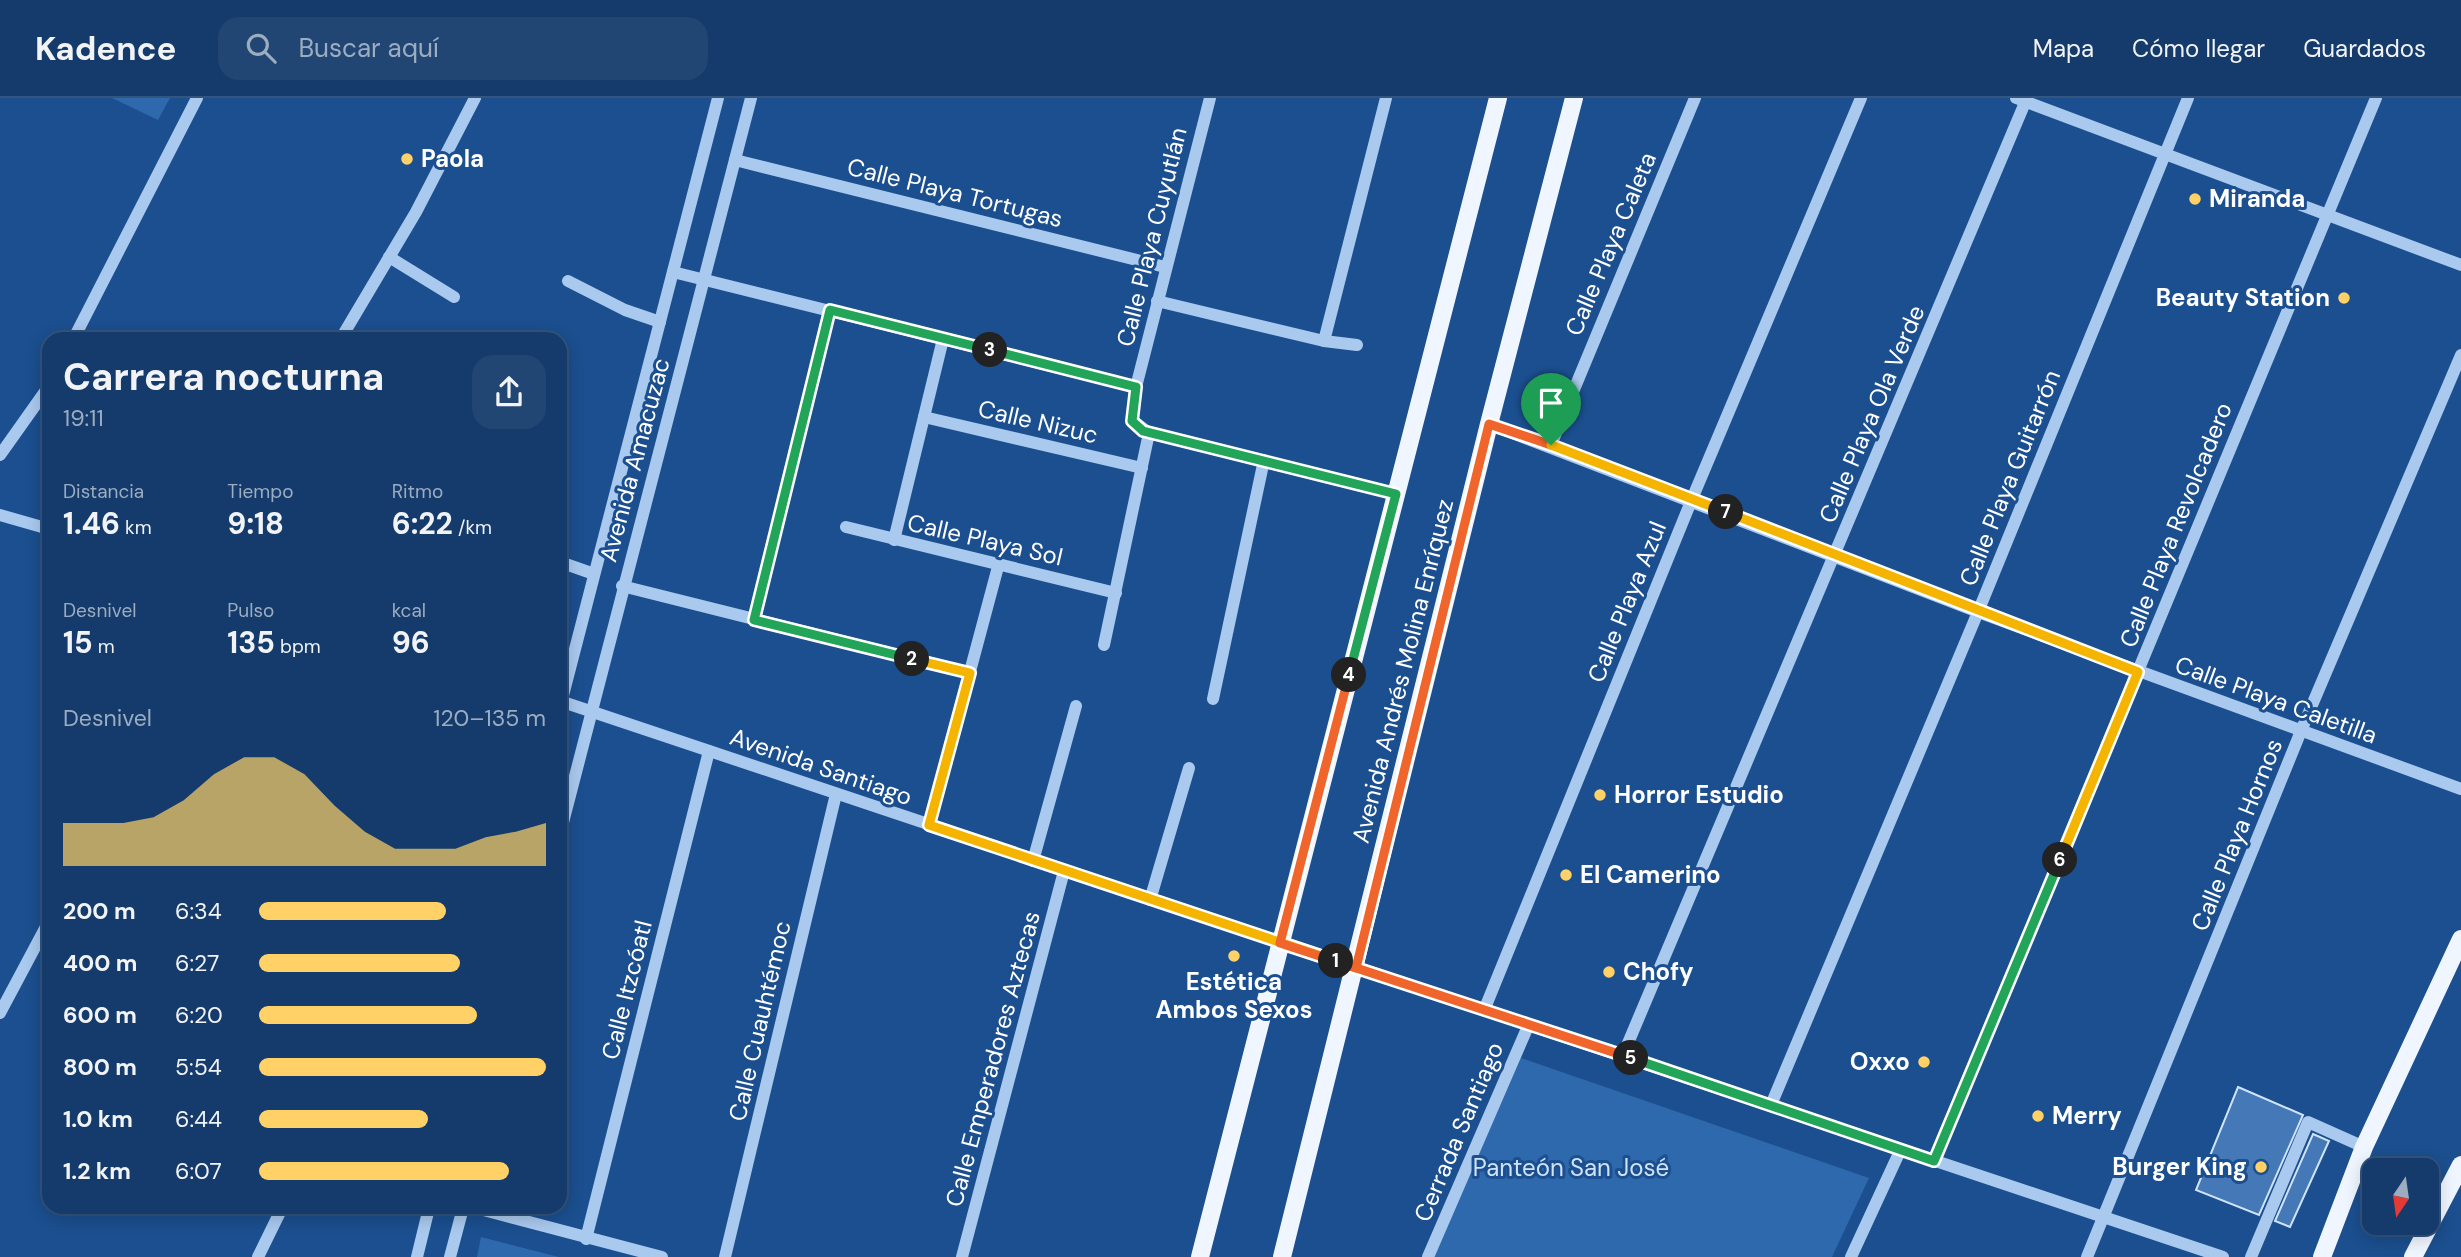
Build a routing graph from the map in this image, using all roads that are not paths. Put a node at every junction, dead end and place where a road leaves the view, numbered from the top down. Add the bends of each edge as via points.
1 (197, 98) edge
2 (475, 98) edge
3 (718, 98) edge
4 (751, 98) edge
5 (1210, 98) edge
6 (1386, 98) edge
7 (1498, 98) edge
8 (1574, 98) edge
9 (1695, 98) edge
10 (1861, 98) edge
11 (2188, 98) edge
12 (2376, 98) edge
13 (2023, 99) edge
14 (2165, 153) junction
15 (735, 160) junction
16 (2327, 213) junction
17 (389, 257) junction
18 (2461, 265) edge
19 (1165, 267) junction
20 (673, 272) junction
21 (706, 280) junction
22 (568, 281) dead end
23 (454, 297) dead end
24 (1157, 301) junction
25 (830, 310) junction
26 (660, 322) junction
27 (77, 332) edge
28 (345, 332) edge
29 (943, 338) junction
30 (1324, 341) junction
31 (1357, 345) dead end
32 (2461, 355) edge
33 (1136, 387) junction
34 (42, 396) edge
35 (924, 417) junction
36 (1489, 424) junction
37 (1149, 433) junction
38 (1551, 445) junction
39 (0, 455) edge
40 (1264, 460) junction
41 (1142, 468) junction
42 (1396, 494) junction
43 (1692, 499) junction
44 (0, 515) edge
45 (42, 527) edge
46 (846, 527) dead end
47 (894, 540) junction
48 (1835, 555) junction
49 (999, 563) junction
50 (567, 564) edge
51 (594, 574) junction
52 (622, 586) junction
53 (1116, 593) junction
54 (1978, 612) junction
55 (754, 620) junction
56 (1104, 645) dead end
57 (2138, 672) junction
58 (970, 673) junction
59 (567, 680) edge
60 (1213, 699) dead end
61 (567, 706) edge
62 (1076, 706) dead end
63 (592, 712) junction
64 (2301, 731) junction
65 (709, 751) junction
66 (1189, 768) dead end
67 (2461, 789) edge
68 (836, 794) junction
69 (567, 807) edge
70 (929, 825) junction
71 (1033, 861) junction
72 (1063, 871) junction
73 (1150, 900) junction
74 (42, 934) edge
75 (2461, 939) edge
76 (1280, 943) junction
77 (1356, 968) junction
78 (1485, 1008) junction
79 (0, 1013) edge
80 (1529, 1024) junction
81 (1623, 1055) junction
82 (1771, 1105) junction
83 (2364, 1147) junction
84 (1900, 1151) junction
85 (1934, 1161) junction
86 (2461, 1165) edge
87 (279, 1214) edge
88 (428, 1214) edge
89 (461, 1214) edge
90 (497, 1214) edge
91 (2105, 1217) junction
92 (586, 1239) junction
93 (258, 1257) edge
94 (417, 1257) edge
95 (450, 1257) edge
96 (662, 1257) edge
97 (725, 1257) edge
98 (962, 1257) edge
99 (1200, 1257) edge
100 (1282, 1257) edge
101 (1428, 1257) edge
102 (1851, 1257) edge
103 (2087, 1257) edge
104 (2223, 1257) edge
105 (2251, 1257) edge
106 (2322, 1257) edge
107 (2413, 1257) edge

1 - 27 street
2 - 17 street
3 - 20 street, Avenida Amacuzac
4 - 15 street, Avenida Amacuzac
5 - 19 street, Calle Playa Cuyutlán
6 - 30 street
7 - 42 main road, Avenida Andrés Molina Enríquez
8 - 36 main road, Avenida Andrés Molina Enríquez
9 - 38 street, Calle Playa Caleta
10 - 43 street, Calle Playa Azul
11 - 14 street, Calle Playa Guitarrón
12 - 16 street, Calle Playa Revolcadero
13 - 14 street
13 - 48 street, Calle Playa Ola Verde
14 - 16 street
14 - 54 street, Calle Playa Guitarrón
15 - 19 street, Calle Playa Tortugas
15 - 21 street, Avenida Amacuzac
16 - 18 street
16 - 57 street, Calle Playa Revolcadero
17 - 23 street
17 - 28 street
19 - 24 street, Calle Playa Cuyutlán
20 - 21 street
20 - 26 street, Avenida Amacuzac
21 - 25 street
21 - 52 street, Avenida Amacuzac
22 - 26 street
24 - 30 street
24 - 33 street, Calle Playa Cuyutlán
25 - 29 street
25 - 55 street
26 - 51 street, Avenida Amacuzac
29 - 33 street
29 - 35 street
30 - 31 street
32 - 64 street, Calle Playa Hornos
33 - 37 street, Calle Playa Cuyutlán via 1132,421
34 - 39 street
35 - 41 street, Calle Nizuc
35 - 47 street
36 - 38 street, Calle Playa Caletilla
36 - 77 main road, Avenida Andrés Molina Enríquez
37 - 40 street
37 - 41 street
38 - 43 street, Calle Playa Caletilla
40 - 42 street
40 - 60 street
41 - 53 street
42 - 76 main road, Avenida Andrés Molina Enríquez
43 - 48 street, Calle Playa Caletilla
43 - 78 street, Calle Playa Azul
44 - 45 street
46 - 47 street, Calle Playa Sol
47 - 49 street, Calle Playa Sol
48 - 54 street, Calle Playa Caletilla
48 - 81 street, Calle Playa Ola Verde
49 - 53 street, Calle Playa Sol
49 - 58 street
50 - 51 street
51 - 59 street, Avenida Amacuzac
52 - 55 street
52 - 63 street, Avenida Amacuzac
53 - 56 street
54 - 57 street, Calle Playa Caletilla
54 - 82 street, Calle Playa Guitarrón
55 - 58 street
57 - 64 street, Calle Playa Caletilla
57 - 85 street, Calle Playa Revolcadero
58 - 70 street
61 - 63 street, Avenida Santiago
62 - 71 street
63 - 65 street, Avenida Santiago
63 - 69 street, Avenida Amacuzac
64 - 67 street, Calle Playa Caletilla
64 - 91 street, Calle Playa Hornos
65 - 68 street, Avenida Santiago
65 - 92 street, Calle Itzcóatl
66 - 73 street
68 - 70 street, Avenida Santiago
68 - 97 street, Calle Cuauhtémoc
70 - 71 street, Avenida Santiago
71 - 72 street, Avenida Santiago
72 - 73 street, Avenida Santiago
72 - 98 street, Calle Emperadores Aztecas
73 - 76 street, Avenida Santiago
74 - 79 street
75 - 83 main road
76 - 77 street, Avenida Santiago
76 - 99 main road, Avenida Andrés Molina Enríquez
77 - 78 street, Avenida Santiago
77 - 100 main road, Avenida Andrés Molina Enríquez
78 - 80 street, Avenida Santiago
80 - 81 street, Avenida Santiago
80 - 101 street, Cerrada Santiago
81 - 82 street, Avenida Santiago
82 - 84 street, Avenida Santiago
83 - 105 street via 2308,1122
83 - 106 main road
84 - 85 street, Avenida Santiago
84 - 102 street
85 - 91 street, Avenida Santiago
86 - 107 main road
87 - 93 street
88 - 94 street
89 - 95 street
90 - 92 street
91 - 103 street, Calle Playa Hornos
91 - 104 street, Avenida Santiago
92 - 96 street

